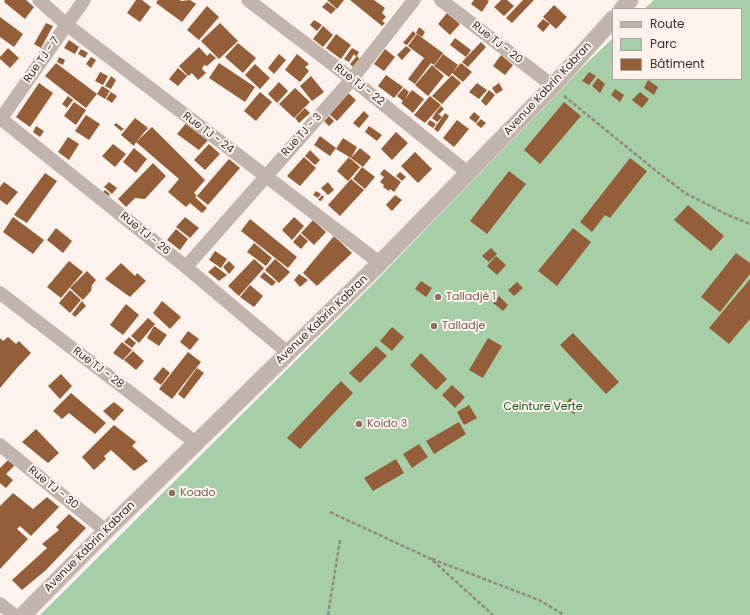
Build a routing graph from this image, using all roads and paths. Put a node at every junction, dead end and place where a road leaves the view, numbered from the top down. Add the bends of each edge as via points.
1 (39, 0) edge
2 (84, 0) edge
3 (248, 0) edge
4 (414, 0) edge
5 (441, 0) edge
6 (630, 0) edge
7 (623, 8) edge
8 (612, 20) edge
9 (67, 25) junction
10 (352, 79) junction
11 (553, 86) junction
12 (0, 119) edge
13 (468, 173) junction
14 (266, 176) junction
15 (750, 224) edge
16 (380, 263) junction
17 (186, 267) junction
18 (0, 293) edge
19 (288, 353) junction
20 (196, 443) junction
21 (0, 445) edge
22 (330, 512) dead end
23 (106, 531) junction
24 (340, 540) dead end
25 (431, 558) junction
26 (0, 604) edge
27 (14, 615) edge
28 (23, 615) edge
29 (328, 615) edge
30 (492, 615) edge
31 (564, 615) edge

1 - 9 street, Rue TJ - 24
2 - 9 street, Rue TJ - 7
3 - 10 street, Rue TJ - 22
4 - 10 street, Rue TJ - 3
5 - 11 street, Rue TJ - 20
6 - 7 street
8 - 11 street, Avenue Kabrin Kabran
9 - 12 street, Rue TJ - 7
9 - 14 street, Rue TJ - 24
10 - 13 street, Rue TJ - 22
10 - 14 street, Rue TJ - 3
11 - 13 street, Avenue Kabrin Kabran
11 - 15 path via 685,193
12 - 17 street, Rue TJ - 26
13 - 16 street, Avenue Kabrin Kabran
14 - 16 street, Rue TJ - 24
14 - 17 street, Rue TJ - 3
16 - 19 street, Avenue Kabrin Kabran
17 - 19 street, Rue TJ - 26
18 - 20 street, Rue TJ - 28
19 - 20 street, Avenue Kabrin Kabran
20 - 23 street, Avenue Kabrin Kabran
21 - 23 street, Rue TJ - 30
22 - 25 path
23 - 28 street, Avenue Kabrin Kabran
24 - 29 path
25 - 30 path
25 - 31 path via 539,600
26 - 27 street

